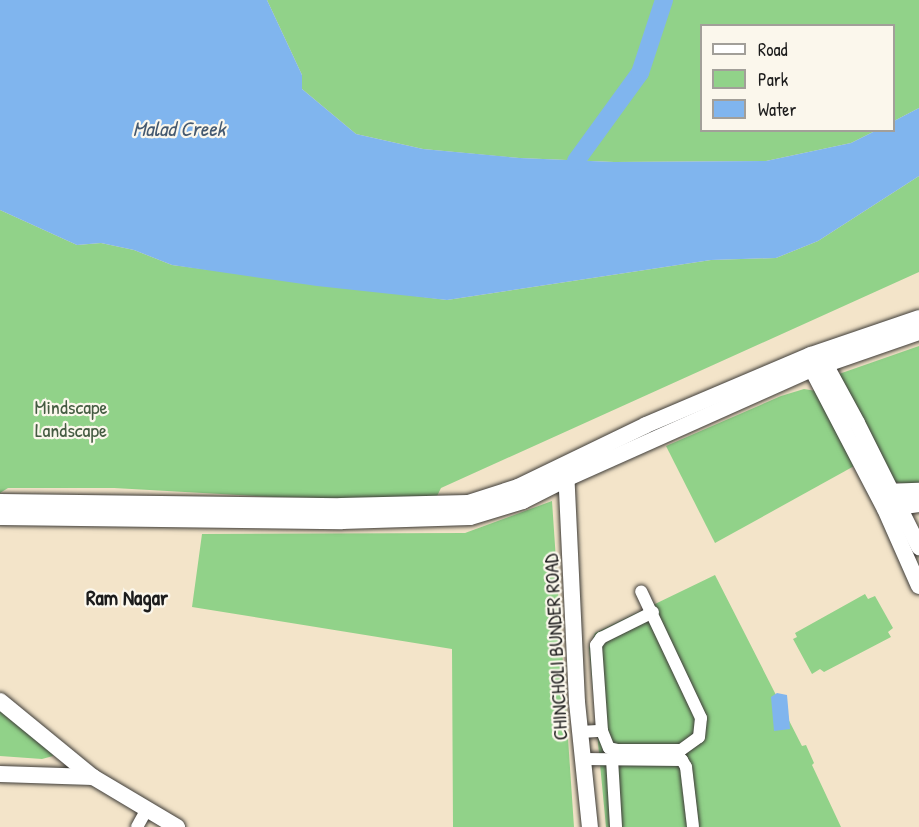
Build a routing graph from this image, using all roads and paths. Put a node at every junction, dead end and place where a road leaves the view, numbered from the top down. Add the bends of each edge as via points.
1 (919, 318) edge
2 (919, 332) edge
3 (816, 363) junction
4 (566, 472) junction
5 (919, 491) edge
6 (885, 492) junction
7 (0, 502) edge
8 (919, 504) edge
9 (893, 508) junction
10 (0, 517) edge
11 (919, 547) edge
12 (919, 586) edge
13 (641, 591) dead end
14 (653, 612) junction
15 (0, 701) edge
16 (602, 731) junction
17 (580, 732) junction
18 (583, 759) junction
19 (612, 759) junction
20 (0, 774) edge
21 (93, 777) junction
22 (146, 811) junction
23 (168, 825) edge
24 (137, 827) edge
25 (590, 827) edge
26 (616, 827) edge
27 (693, 827) edge

1 - 3 street
2 - 3 street
3 - 4 street via 646,425
3 - 6 street
4 - 7 street via 488,498 445,505
4 - 10 street via 523,501 492,512 446,519
4 - 17 street, CHINCHOLI BUNDER ROAD
5 - 6 street
6 - 9 street
8 - 9 street
9 - 11 street
9 - 12 street
13 - 14 street
14 - 16 street via 601,638 596,645
14 - 16 street via 701,718 699,737 681,750 616,750 609,748
15 - 21 street
16 - 17 street
17 - 18 street, CHINCHOLI BUNDER ROAD
18 - 19 street
18 - 25 street, CHINCHOLI BUNDER ROAD
19 - 26 street
19 - 27 street via 682,760
20 - 21 street
21 - 22 street
22 - 23 street
22 - 24 street

